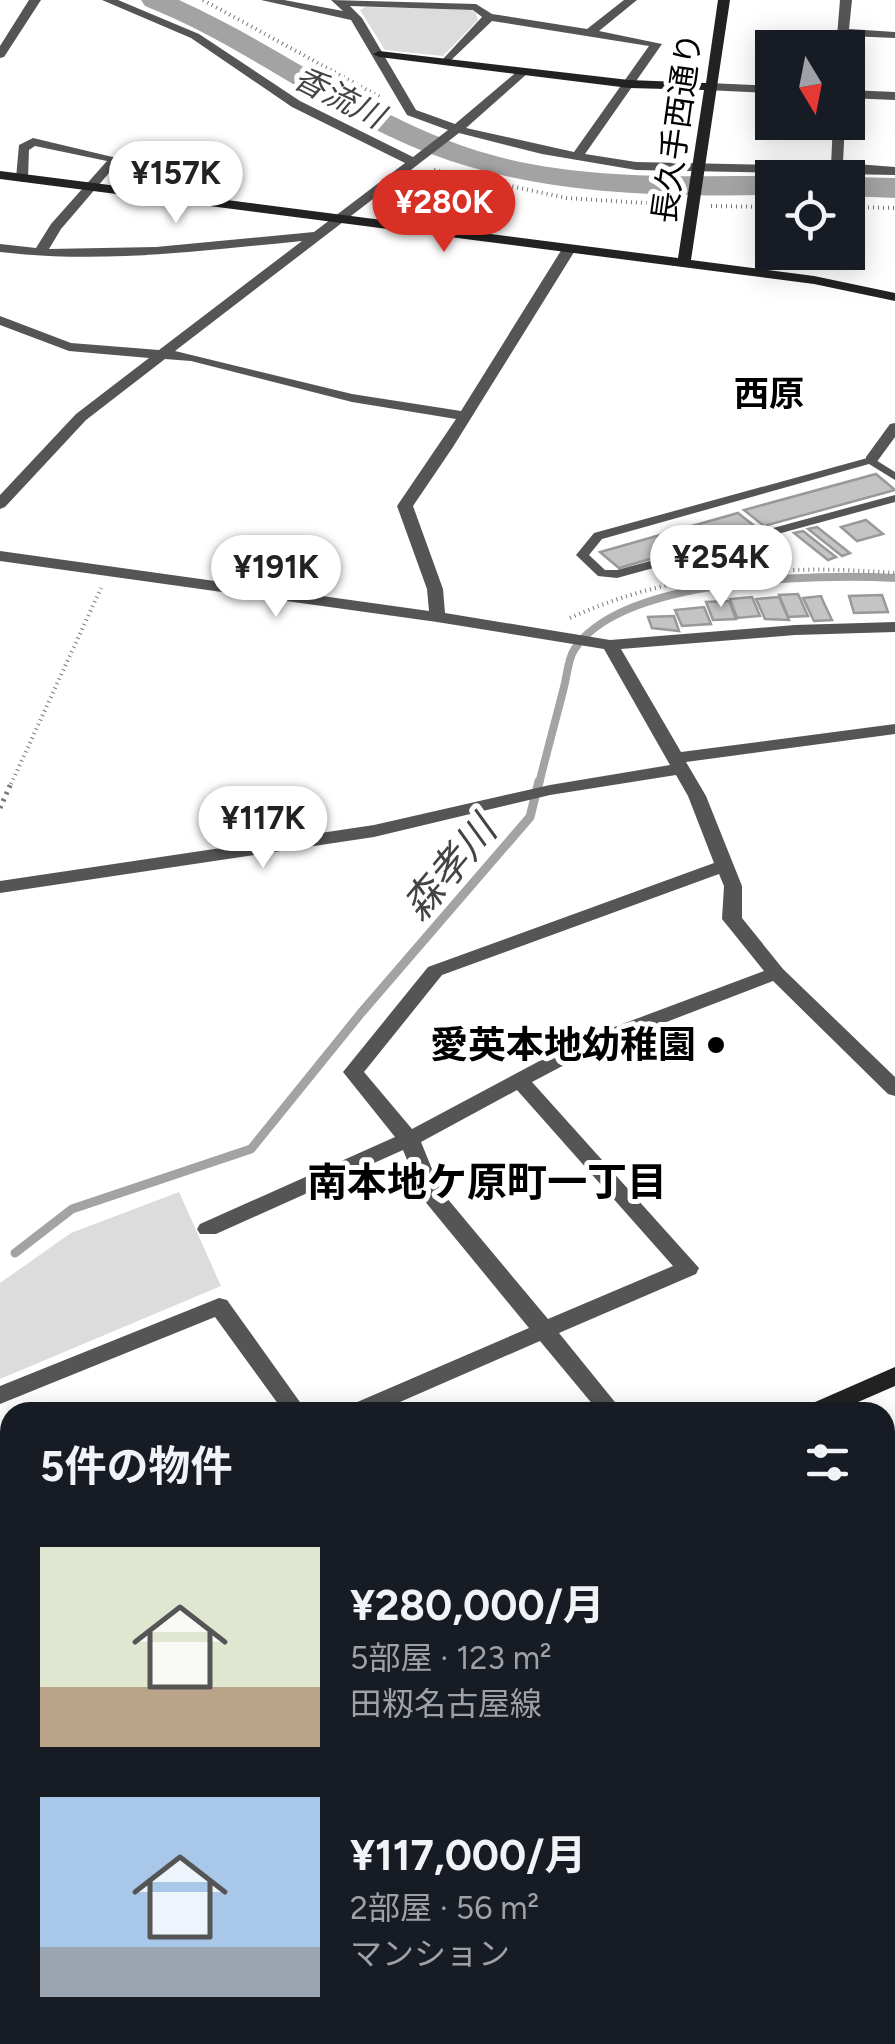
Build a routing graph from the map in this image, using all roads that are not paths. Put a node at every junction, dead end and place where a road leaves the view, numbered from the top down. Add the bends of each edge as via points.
1 (35, 0) edge
2 (108, 0) edge
3 (267, 0) edge
4 (631, 0) edge
5 (724, 0) edge
6 (846, 0) edge
7 (338, 1) edge
8 (490, 17) junction
9 (356, 18) junction
10 (843, 30) edge
11 (592, 32) junction
12 (865, 33) edge
13 (895, 35) edge
14 (380, 54) junction
15 (0, 55) edge
16 (447, 61) junction
17 (524, 71) junction
18 (629, 84) junction
19 (709, 87) junction
20 (755, 89) edge
21 (865, 95) edge
22 (895, 96) edge
23 (454, 130) junction
24 (838, 140) edge
25 (577, 156) junction
26 (415, 161) junction
27 (895, 169) edge
28 (697, 170) junction
29 (0, 174) edge
30 (22, 178) junction
31 (94, 187) junction
32 (338, 218) junction
33 (315, 236) junction
34 (0, 248) edge
35 (569, 248) junction
36 (39, 254) junction
37 (684, 265) junction
38 (895, 296) edge
39 (0, 320) edge
40 (164, 354) junction
41 (462, 416) junction
42 (895, 427) edge
43 (871, 460) junction
44 (895, 477) edge
45 (895, 498) edge
46 (0, 504) edge
47 (0, 556) edge
48 (437, 617) junction
49 (895, 627) edge
50 (604, 644) junction
51 (895, 729) edge
52 (680, 763) junction
53 (725, 865) junction
54 (0, 887) edge
55 (776, 974) junction
56 (518, 1079) junction
57 (895, 1089) edge
58 (409, 1140) junction
59 (208, 1229) dead end
60 (543, 1329) junction
61 (895, 1376) edge
62 (0, 1395) edge
63 (289, 1402) edge
64 (379, 1402) edge
65 (604, 1402) edge
66 (836, 1402) edge

1 - 15 street
2 - 26 street via 195,36 308,111
3 - 9 street
4 - 11 street
5 - 19 street, 長久手西通り
6 - 10 street
7 - 8 street via 444,3 476,7
7 - 9 street
8 - 11 street
8 - 16 street
9 - 14 street
11 - 18 street via 656,44
12 - 13 street
14 - 16 street
14 - 23 street via 411,112
16 - 17 street
17 - 18 street
17 - 23 street
18 - 19 street
18 - 25 street
19 - 20 street
19 - 28 street, 長久手西通り
21 - 22 street
23 - 25 street
23 - 26 street
24 - 27 street via 837,167
25 - 28 street
26 - 32 street
27 - 28 street
28 - 37 street, 長久手西通り
29 - 30 street
30 - 31 street
30 - 31 street via 24,148 33,142 115,159
31 - 32 street
31 - 36 street
32 - 33 street
32 - 35 street
33 - 36 street
33 - 40 street
34 - 36 street
35 - 37 street
35 - 41 street
37 - 38 street
39 - 40 street via 70,347
40 - 41 street
40 - 46 street via 81,417
41 - 48 street via 406,506 436,590
42 - 43 street
43 - 44 lane
43 - 45 lane via 598,536 582,555 602,573 617,574
47 - 48 street
48 - 50 street
49 - 50 street
50 - 52 street
51 - 52 street
52 - 53 street
52 - 54 street via 374,830
53 - 55 street via 733,886 732,919
53 - 58 street via 434,971 354,1072
55 - 56 street via 584,1046
55 - 57 street
56 - 58 street
56 - 60 street via 688,1268
58 - 59 street
58 - 60 street via 431,1194
60 - 64 street
60 - 65 street
61 - 66 street
62 - 63 street via 219,1306

